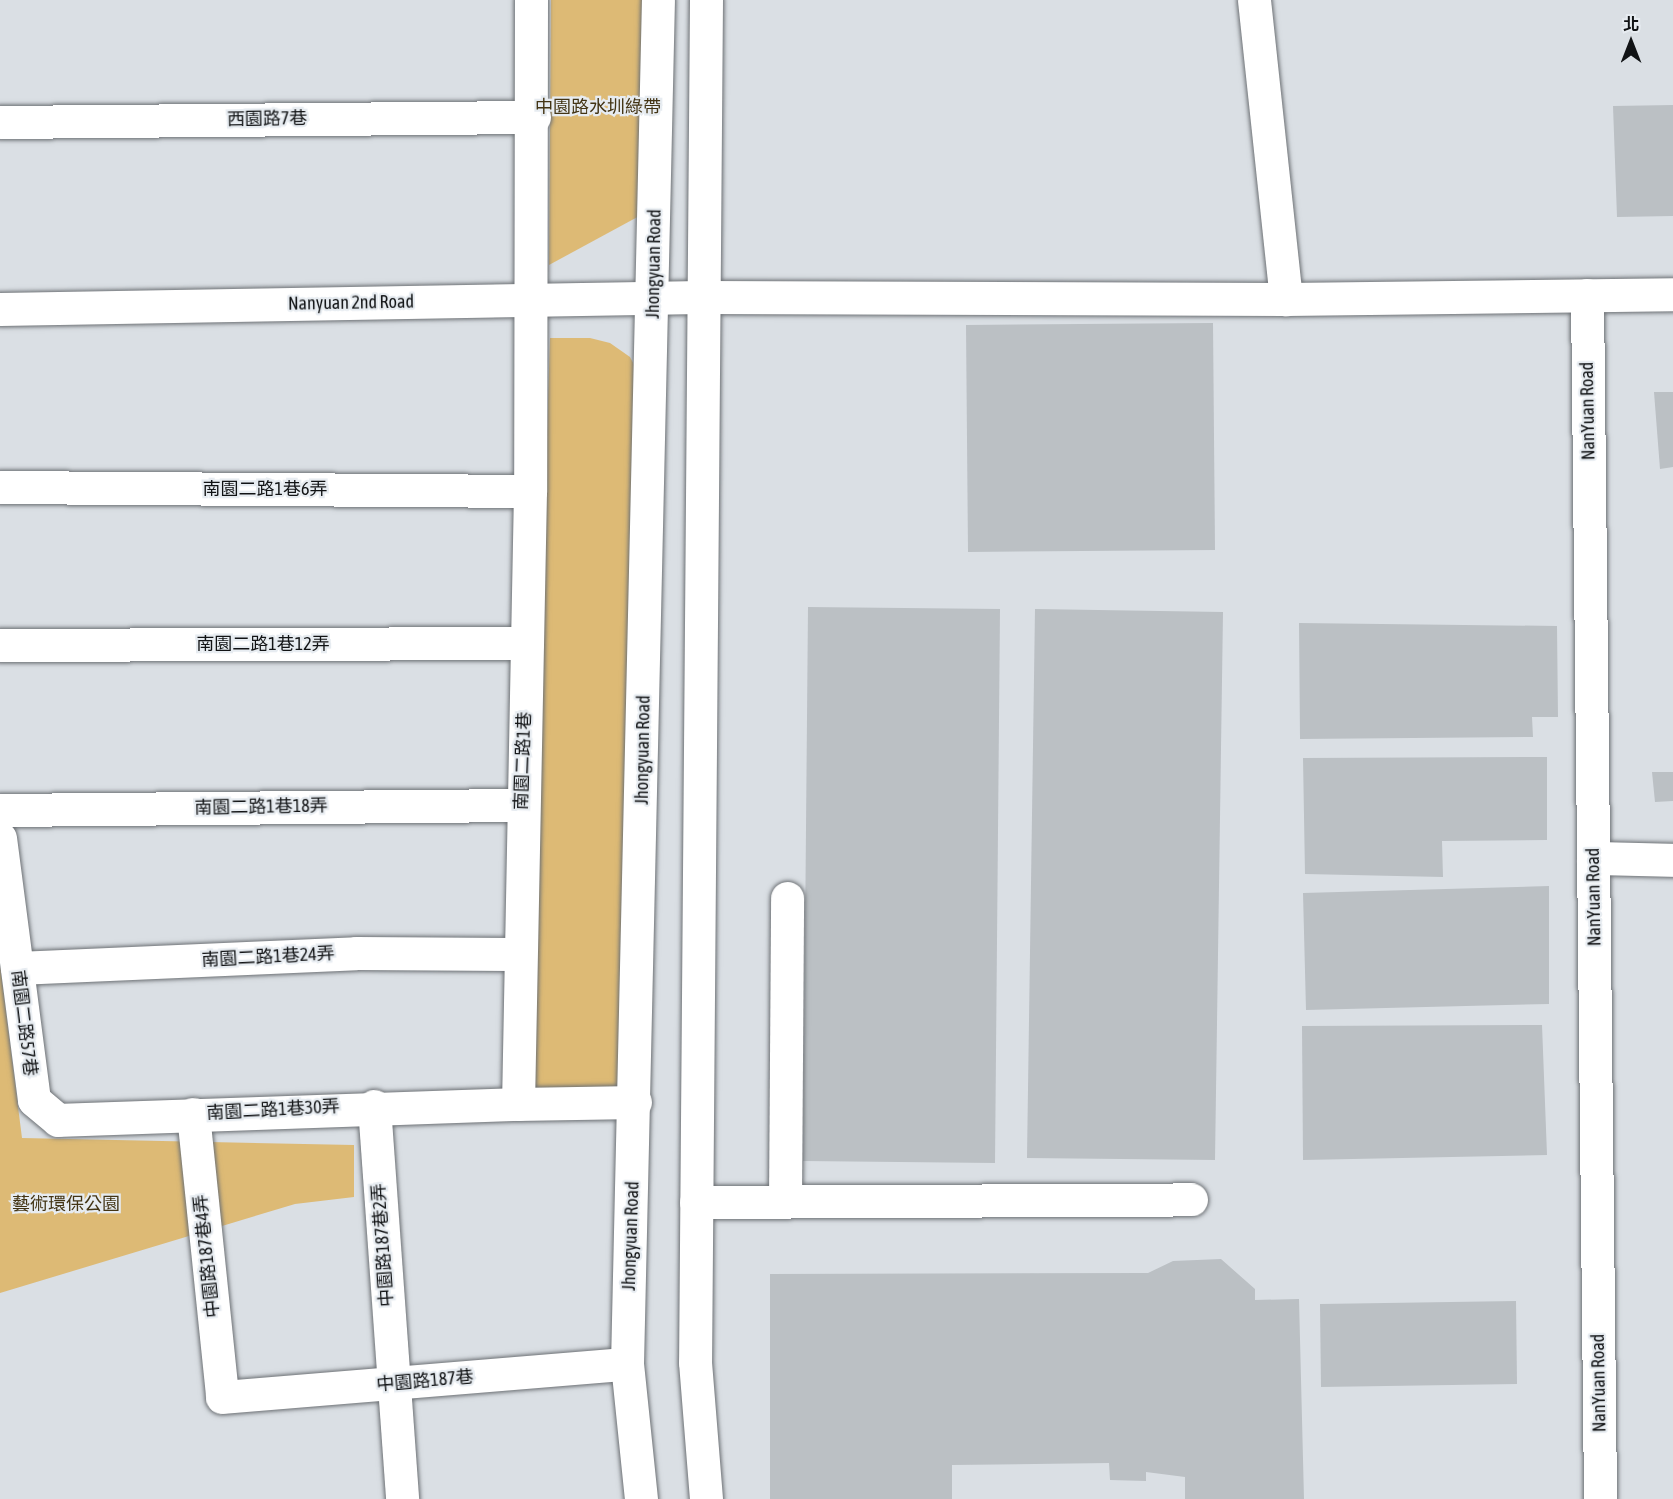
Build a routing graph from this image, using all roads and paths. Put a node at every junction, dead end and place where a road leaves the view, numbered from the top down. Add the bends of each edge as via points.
1 (531, 0) edge
2 (658, 0) edge
3 (706, 0) edge
4 (1254, 0) edge
5 (534, 117) junction
6 (0, 122) edge
7 (1673, 294) edge
8 (1587, 296) junction
9 (701, 297) junction
10 (653, 298) junction
11 (1286, 299) junction
12 (530, 300) junction
13 (0, 309) edge
14 (0, 487) edge
15 (530, 491) junction
16 (527, 643) junction
17 (0, 645) edge
18 (522, 805) junction
19 (0, 810) edge
20 (0, 838) edge
21 (1593, 858) junction
22 (1673, 860) edge
23 (787, 898) dead end
24 (519, 954) junction
25 (17, 968) junction
26 (34, 1100) joint
27 (635, 1102) junction
28 (518, 1104) junction
29 (374, 1106) junction
30 (193, 1114) junction
31 (1191, 1199) dead end
32 (785, 1201) junction
33 (696, 1202) junction
34 (627, 1364) junction
35 (393, 1383) junction
36 (222, 1397) joint
37 (402, 1499) edge
38 (641, 1499) edge
39 (706, 1499) edge
40 (1600, 1499) edge

1 - 5 main road, 南園二路1巷
2 - 10 main road, Jhongyuan Road
3 - 9 main road
4 - 11 main road
5 - 6 main road, 西園路7巷
5 - 12 main road, 南園二路1巷
7 - 8 main road, Nanyuan 2nd Road
8 - 11 main road, Nanyuan 2nd Road
8 - 21 main road, NanYuan Road
9 - 10 main road, Nanyuan 2nd Road
9 - 11 main road, Nanyuan 2nd Road
9 - 33 main road
10 - 12 main road, Nanyuan 2nd Road
10 - 27 main road, Jhongyuan Road
12 - 13 main road, Nanyuan 2nd Road
12 - 15 main road, 南園二路1巷
14 - 15 main road, 南園二路1巷6弄
15 - 16 main road, 南園二路1巷
16 - 17 main road, 南園二路1巷12弄
16 - 18 main road, 南園二路1巷
18 - 19 main road, 南園二路1巷18弄
18 - 24 main road, 南園二路1巷
20 - 25 main road, 南園二路57巷
21 - 22 main road
21 - 40 main road, NanYuan Road
23 - 32 main road
24 - 25 main road, 南園二路1巷24弄 via 356,953
24 - 28 main road, 南園二路1巷
25 - 26 main road, 南園二路57巷
26 - 30 main road, 南園二路1巷30弄 via 58,1120
27 - 28 main road
27 - 34 main road, Jhongyuan Road
28 - 29 main road, 南園二路1巷30弄
29 - 30 main road, 南園二路1巷30弄
29 - 35 main road, 中園路187巷2弄
30 - 36 main road, 中園路187巷4弄
31 - 32 main road
32 - 33 main road
33 - 39 main road via 695,1362
34 - 35 main road, 中園路187巷
34 - 38 main road, Jhongyuan Road
35 - 36 main road, 中園路187巷
35 - 37 main road, 中園路187巷2弄

